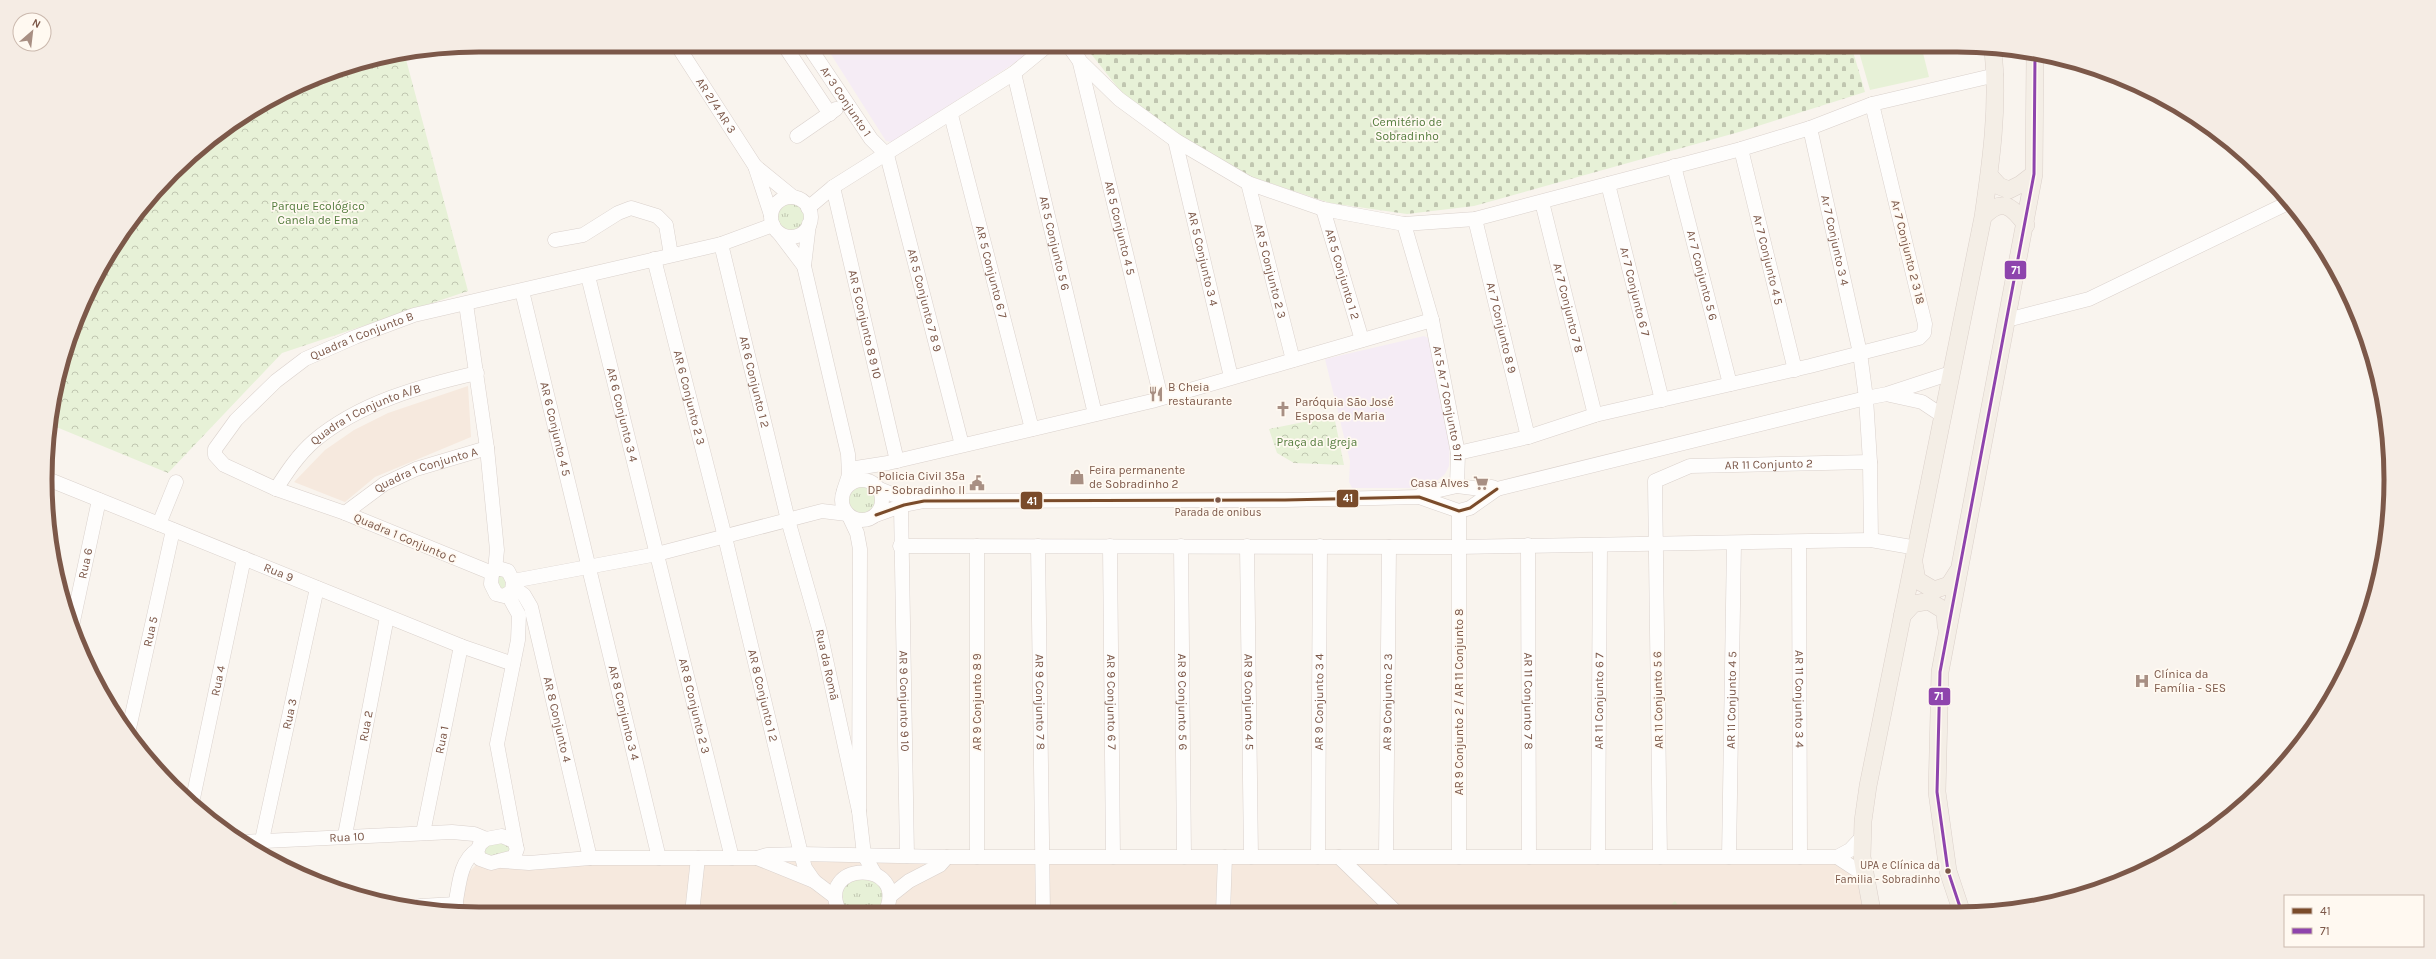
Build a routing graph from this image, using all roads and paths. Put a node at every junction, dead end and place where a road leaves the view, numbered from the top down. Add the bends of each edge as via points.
1 (682, 52) edge
2 (789, 52) edge
3 (812, 52) edge
4 (1040, 52) edge
5 (1073, 52) edge
6 (1994, 54) edge
7 (1078, 59) junction
8 (2035, 59) edge
9 (1014, 73) junction
10 (1996, 75) junction
11 (845, 103) junction
12 (1872, 104) junction
13 (830, 114) junction
14 (951, 115) junction
15 (1810, 128) junction
16 (797, 136) dead end
17 (1175, 140) junction
18 (1741, 149) junction
19 (887, 155) junction
20 (755, 166) junction
21 (1674, 166) junction
22 (2034, 174) junction
23 (1989, 175) junction
24 (1248, 183) junction
25 (1608, 184) junction
26 (833, 187) junction
27 (793, 198) junction
28 (1542, 202) junction
29 (2284, 205) edge
30 (808, 208) junction
31 (1323, 209) junction
32 (1983, 217) junction
33 (1475, 219) junction
34 (774, 224) junction
35 (809, 224) junction
36 (1404, 224) junction
37 (2026, 225) junction
38 (555, 240) dead end
39 (721, 244) junction
40 (671, 255) junction
41 (654, 259) junction
42 (804, 266) junction
43 (588, 276) junction
44 (522, 291) junction
45 (466, 304) junction
46 (1432, 320) junction
47 (2007, 320) junction
48 (1362, 340) junction
49 (1860, 353) junction
50 (1293, 360) junction
51 (1795, 370) junction
52 (477, 373) junction
53 (1951, 373) junction
54 (1232, 377) junction
55 (1730, 384) junction
56 (1887, 394) junction
57 (1162, 398) junction
58 (1866, 398) junction
59 (1662, 400) junction
60 (1095, 414) junction
61 (1595, 415) junction
62 (1943, 416) junction
63 (1032, 429) junction
64 (1528, 437) junction
65 (220, 441) joint
66 (962, 445) junction
67 (487, 448) junction
68 (1458, 453) junction
69 (848, 454) junction
70 (893, 462) junction
71 (1870, 462) junction
72 (856, 468) junction
73 (52, 481) edge
74 (176, 482) dead end
75 (873, 484) junction
76 (1456, 488) junction
77 (276, 489) junction
78 (1497, 489) junction
79 (844, 491) junction
80 (1419, 497) junction
81 (99, 500) junction
82 (924, 501) junction
83 (901, 506) junction
84 (825, 510) junction
85 (1459, 510) junction
86 (346, 513) junction
87 (848, 515) junction
88 (875, 516) junction
89 (788, 520) junction
90 (159, 524) junction
91 (173, 530) junction
92 (725, 537) junction
93 (1871, 540) junction
94 (1799, 542) junction
95 (1734, 543) junction
96 (1656, 544) junction
97 (1600, 545) junction
98 (900, 546) junction
99 (977, 546) junction
100 (1038, 546) junction
101 (1110, 546) junction
102 (1181, 546) junction
103 (1248, 546) junction
104 (1320, 546) junction
105 (1458, 546) junction
106 (1528, 546) junction
107 (1389, 547) junction
108 (860, 549) junction
109 (657, 554) junction
110 (1916, 554) junction
111 (244, 558) junction
112 (464, 562) junction
113 (588, 568) junction
114 (1958, 570) junction
115 (505, 579) junction
116 (317, 588) junction
117 (74, 615) edge
118 (1902, 616) junction
119 (387, 617) junction
120 (1946, 631) junction
121 (461, 646) junction
122 (514, 664) junction
123 (130, 725) edge
124 (193, 797) edge
125 (509, 809) junction
126 (859, 811) junction
127 (423, 833) junction
128 (345, 835) junction
129 (502, 836) junction
130 (1863, 836) junction
131 (262, 840) junction
132 (252, 841) edge
133 (480, 845) junction
134 (516, 848) junction
135 (801, 854) junction
136 (864, 855) junction
137 (908, 856) junction
138 (947, 857) junction
139 (977, 857) junction
140 (1042, 857) junction
141 (1113, 857) junction
142 (1184, 857) junction
143 (1225, 857) junction
144 (1251, 857) junction
145 (1318, 857) junction
146 (1339, 857) junction
147 (1386, 857) junction
148 (1459, 857) junction
149 (1529, 857) junction
150 (1598, 857) junction
151 (1660, 857) junction
152 (1729, 857) junction
153 (1800, 857) junction
154 (1837, 857) junction
155 (590, 858) junction
156 (659, 858) junction
157 (698, 858) junction
158 (732, 858) junction
159 (757, 858) junction
160 (502, 861) junction
161 (546, 861) junction
162 (488, 863) junction
163 (875, 874) junction
164 (848, 875) junction
165 (1866, 876) junction
166 (461, 880) junction
167 (814, 881) junction
168 (890, 896) junction
169 (835, 897) junction
170 (455, 906) edge
171 (693, 907) edge
172 (838, 907) edge
173 (887, 907) edge
174 (1043, 907) edge
175 (1224, 907) edge
176 (1391, 907) edge
177 (1871, 907) edge
178 (1960, 907) edge

1 - 20 street, AR 2/4 AR 3
2 - 13 street
3 - 11 street, Ar 3 Conjunto 1
4 - 9 street
5 - 7 street
6 - 10 main road
7 - 17 street via 1119,99
7 - 57 street, AR 5 Conjunto 4 5
8 - 22 main road
9 - 14 street
9 - 60 street, AR 5 Conjunto 5 6
10 - 12 street
10 - 23 main road
11 - 13 street
11 - 19 street, Ar 3 Conjunto 1 via 871,139
12 - 15 street
12 - 49 street, Ar 7 Conjunto 2 3 18 via 1925,324 1924,333 1919,338
13 - 16 street
14 - 19 street
14 - 63 street, AR 5 Conjunto 6 7
15 - 18 street
15 - 49 street, Ar 7 Conjunto 3 4
17 - 24 street
17 - 54 street, AR 5 Conjunto 3 4
18 - 21 street
18 - 51 street, Ar 7 Conjunto 4 5
19 - 26 street
19 - 66 street, AR 5 Conjunto 7 8 9
20 - 27 street
20 - 34 street
21 - 25 street
21 - 55 street, Ar 7 Conjunto 5 6
22 - 23 main road via 2010,190 1999,186
22 - 37 main road
23 - 32 main road
24 - 31 street
24 - 50 street, AR 5 Conjunto 2 3
25 - 28 street
25 - 59 street, Ar 7 Conjunto 6 7
26 - 30 street
26 - 70 street, AR 5 Conjunto 8 9 10
27 - 30 street via 799,199
27 - 34 street via 781,200 773,209
28 - 33 street
28 - 61 street, Ar 7 Conjunto 7 8
29 - 47 street via 2089,299
30 - 35 street
31 - 36 street
31 - 48 street, AR 5 Conjunto 1 2
32 - 37 main road via 1992,207 2004,205 2016,211
32 - 53 main road
33 - 36 street
33 - 64 street, Ar 7 Conjunto 8 9
34 - 35 street via 785,236 799,235
34 - 39 street, Quadra 1 Conjunto B
34 - 42 street
35 - 42 street
36 - 46 street, Ar 5 Ar 7 Conjunto 9 11
37 - 47 main road
38 - 40 street via 583,234 631,208 657,216 666,225
39 - 40 street, Quadra 1 Conjunto B
39 - 89 street, AR 6 Conjunto 1 2
40 - 41 street, Quadra 1 Conjunto B
41 - 43 street, Quadra 1 Conjunto B
41 - 92 street, AR 6 Conjunto 2 3
42 - 69 street
43 - 44 street, Quadra 1 Conjunto B
43 - 109 street, AR 6 Conjunto 3 4
44 - 45 street, Quadra 1 Conjunto B
44 - 113 street, AR 6 Conjunto 4 5
45 - 52 street
45 - 65 street, Quadra 1 Conjunto B via 414,315 305,359 271,386 236,420
46 - 48 street
46 - 68 street, Ar 5 Ar 7 Conjunto 9 11
47 - 114 main road
48 - 50 street
49 - 51 street
49 - 58 street, Ar 7 Conjunto 3 4
50 - 54 street
51 - 55 street
52 - 67 street, Quadra 1 Conjunto A
52 - 77 street, Quadra 1 Conjunto A/B via 440,381 379,403 342,421 314,442 292,464
53 - 56 street
53 - 62 main road
54 - 57 street
55 - 59 street
56 - 58 street
56 - 62 street via 1922,402
57 - 60 street
58 - 71 street, Ar 7 Conjunto 3 4
58 - 78 street
59 - 61 street
60 - 63 street
61 - 64 street
62 - 110 main road
63 - 66 street
64 - 68 street
65 - 77 street, Quadra 1 Conjunto C via 215,449 218,460
66 - 70 street
67 - 86 street, Quadra 1 Conjunto A via 416,468 384,484
67 - 115 street via 497,550
68 - 76 street, Ar 5 Ar 7 Conjunto 9 11
69 - 72 street
69 - 79 street via 849,475
70 - 72 street
70 - 75 street
71 - 93 street
71 - 96 street, AR 11 Conjunto 2 via 1690,466 1655,481
72 - 75 street
73 - 81 street, Rua 9
74 - 90 street
75 - 79 street via 854,482
75 - 82 street via 894,495
75 - 88 street via 880,493 882,504
76 - 78 street
76 - 80 street via 1422,494
76 - 85 street via 1471,497
76 - 85 street via 1444,501
77 - 86 street, Quadra 1 Conjunto C
78 - 85 street
79 - 84 street
79 - 87 street via 843,508
80 - 82 street
80 - 85 street
81 - 90 street, Rua 9
81 - 117 street, Rua 6
82 - 83 street
83 - 88 street
83 - 98 street, AR 9 Conjunto 9 10
84 - 87 street
84 - 89 street
85 - 105 street, AR 9 Conjunto 2 / AR 11 Conjunto 8
86 - 112 street, Quadra 1 Conjunto C
87 - 88 street via 864,520
87 - 108 street via 857,532
88 - 108 street
89 - 92 street
89 - 126 street, Rua da Romã via 820,632
90 - 91 street, Rua 9
91 - 111 street, Rua 9
91 - 123 street, Rua 5
92 - 109 street
92 - 135 street, AR 8 Conjunto 1 2
93 - 94 street
93 - 110 street
94 - 95 street
94 - 153 street, AR 11 Conjunto 3 4
95 - 96 street
95 - 152 street, AR 11 Conjunto 4 5
96 - 97 street
96 - 151 street, AR 11 Conjunto 5 6
97 - 106 street
97 - 150 street, AR 11 Conjunto 6 7
98 - 99 street
98 - 137 street, AR 9 Conjunto 9 10
99 - 100 street
99 - 139 street, AR 9 Conjunto 8 9
100 - 101 street
100 - 140 street, AR 9 Conjunto 7 8
101 - 102 street
101 - 141 street, AR 9 Conjunto 6 7
102 - 103 street
102 - 142 street, AR 9 Conjunto 5 6
103 - 104 street
103 - 144 street, AR 9 Conjunto 4 5
104 - 107 street
104 - 145 street, AR 9 Conjunto 3 4
105 - 106 street
105 - 107 street
105 - 148 street, AR 9 Conjunto 2 / AR 11 Conjunto 8
106 - 149 street, AR 11 Conjunto 7 8
107 - 147 street, AR 9 Conjunto 2 3
108 - 126 street
109 - 113 street
109 - 158 street, AR 8 Conjunto 2 3
110 - 114 main road via 1917,580 1934,590 1949,585
110 - 118 main road
111 - 116 street, Rua 9
111 - 124 street, Rua 4
112 - 115 street, Quadra 1 Conjunto C
112 - 115 street via 492,587
113 - 115 street
113 - 156 street, AR 8 Conjunto 3 4
114 - 120 main road
115 - 122 street via 519,615
115 - 155 street, AR 8 Conjunto 4 via 524,595 531,607
116 - 119 street, Rua 9
116 - 131 street, Rua 3
118 - 120 main road via 1913,604 1930,601 1945,612
118 - 130 main road via 1868,786
119 - 121 street, Rua 9
119 - 128 street, Rua 2
120 - 178 main road via 1940,672 1937,792 1948,871
121 - 122 street, Rua 9
121 - 127 street, Rua 1
122 - 125 street via 496,744
125 - 129 street via 507,825
125 - 134 street
126 - 136 street
127 - 128 street, Rua 10
127 - 133 street, Rua 10 via 452,832
128 - 131 street, Rua 10
129 - 133 street
129 - 134 street via 512,838
130 - 154 street via 1850,850
130 - 165 main road via 1862,857
131 - 132 street, Rua 10
133 - 162 street via 480,859
133 - 166 street via 468,860
134 - 160 street via 510,860
134 - 161 street
135 - 136 street
135 - 159 street via 767,855
135 - 167 street, AR 8 Conjunto 1 2 via 805,868
136 - 137 street
136 - 163 street
136 - 164 street
137 - 138 street
138 - 139 street
138 - 168 street
139 - 140 street
140 - 141 street
140 - 174 street, AR 9 Conjunto 7 8
141 - 142 street
142 - 143 street
143 - 144 street
143 - 175 street
144 - 145 street
145 - 146 street
146 - 147 street
146 - 176 street
147 - 148 street
148 - 149 street
149 - 150 street
150 - 151 street
151 - 152 street
152 - 153 street
153 - 154 street
154 - 165 street
155 - 156 street
155 - 161 street
156 - 157 street
157 - 158 street
157 - 171 street
158 - 159 street
159 - 167 street
160 - 161 street
160 - 162 street
162 - 166 street via 472,867
163 - 164 street via 862,871
163 - 168 street via 885,883
164 - 169 street via 839,884
165 - 177 main road
166 - 170 street
167 - 169 street
168 - 173 street
169 - 172 street

